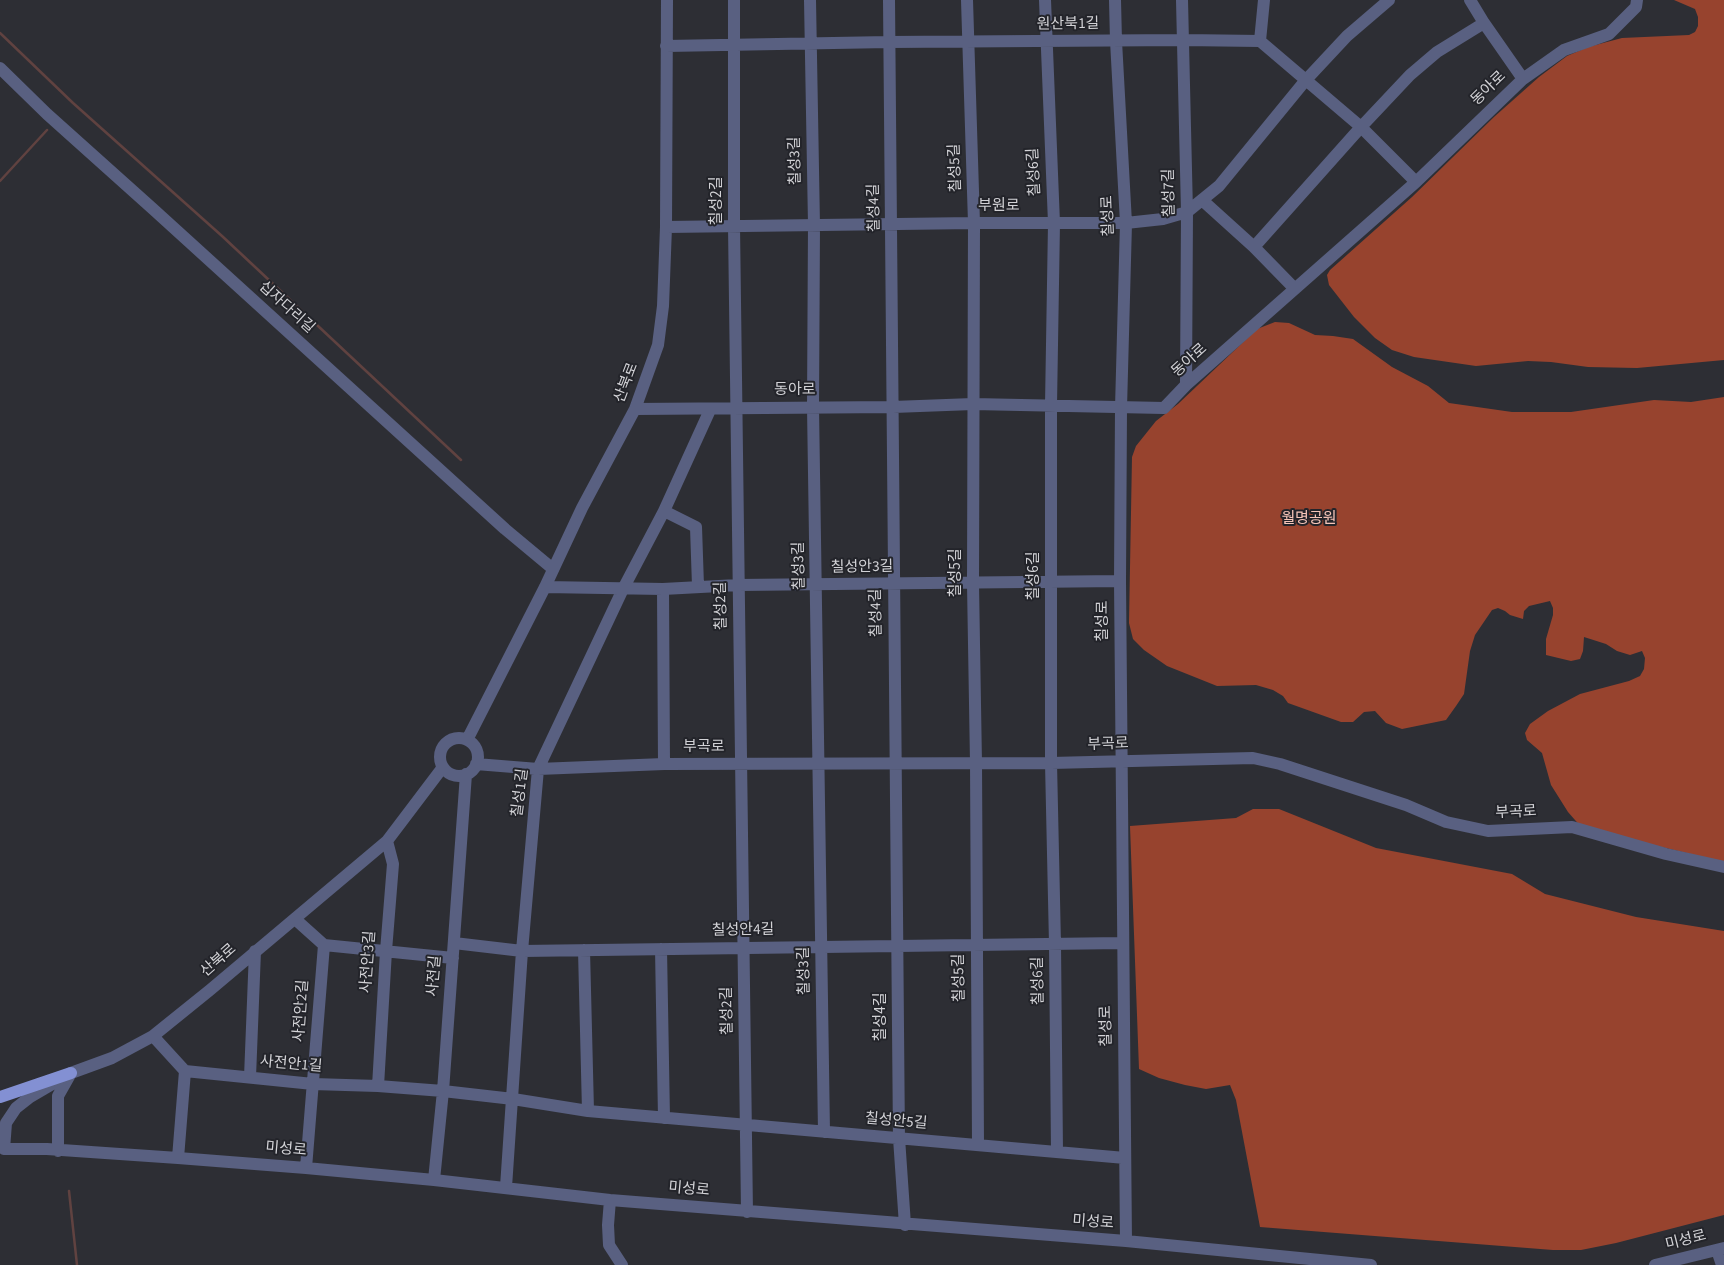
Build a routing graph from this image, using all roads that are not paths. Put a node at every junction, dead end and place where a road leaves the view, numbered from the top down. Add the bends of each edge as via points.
1 (667, 0) edge
2 (734, 0) edge
3 (810, 0) edge
4 (889, 0) edge
5 (967, 0) edge
6 (1045, 0) edge
7 (1115, 0) edge
8 (1182, 0) edge
9 (1264, 0) edge
10 (1389, 0) edge
11 (1470, 0) edge
12 (1637, 0) edge
13 (1484, 23) junction
14 (1183, 40) junction
15 (1116, 41) junction
16 (1260, 41) junction
17 (889, 42) junction
18 (967, 42) junction
19 (1046, 42) junction
20 (734, 43) junction
21 (811, 43) junction
22 (666, 46) junction
23 (0, 68) edge
24 (1524, 79) junction
25 (1305, 81) junction
26 (1361, 127) junction
27 (1416, 182) junction
28 (1202, 200) junction
29 (1187, 212) junction
30 (974, 223) junction
31 (1054, 223) junction
32 (1126, 223) junction
33 (891, 224) junction
34 (814, 225) junction
35 (734, 226) junction
36 (666, 227) junction
37 (1254, 247) junction
38 (1295, 289) junction
39 (1186, 385) junction
40 (973, 404) junction
41 (1051, 405) junction
42 (813, 407) junction
43 (893, 407) junction
44 (736, 408) junction
45 (1121, 408) junction
46 (635, 409) junction
47 (710, 410) junction
48 (664, 511) junction
49 (552, 569) junction
50 (1120, 581) junction
51 (1051, 582) junction
52 (893, 584) junction
53 (973, 584) junction
54 (738, 585) junction
55 (817, 585) junction
56 (698, 586) junction
57 (545, 587) junction
58 (663, 588) junction
59 (623, 589) junction
60 (467, 740) junction
61 (1120, 761) junction
62 (897, 763) junction
63 (976, 763) junction
64 (1051, 763) junction
65 (476, 764) junction
66 (664, 764) junction
67 (741, 764) junction
68 (818, 764) junction
69 (443, 766) junction
70 (538, 769) junction
71 (466, 774) junction
72 (387, 841) junction
73 (1724, 866) edge
74 (296, 919) junction
75 (454, 943) junction
76 (1122, 943) junction
77 (1055, 944) junction
78 (324, 945) junction
79 (976, 945) junction
80 (898, 946) junction
81 (821, 947) junction
82 (743, 948) junction
83 (661, 949) junction
84 (522, 950) junction
85 (584, 950) junction
86 (255, 951) junction
87 (386, 951) junction
88 (453, 958) junction
89 (153, 1036) junction
90 (184, 1071) junction
91 (71, 1073) junction
92 (250, 1078) junction
93 (313, 1084) junction
94 (378, 1086) junction
95 (443, 1091) junction
96 (0, 1097) edge
97 (513, 1099) junction
98 (588, 1111) junction
99 (664, 1118) junction
100 (746, 1125) junction
101 (824, 1132) junction
102 (899, 1138) junction
103 (978, 1145) junction
104 (1, 1149) edge
105 (58, 1151) junction
106 (1057, 1152) junction
107 (178, 1158) junction
108 (1125, 1158) junction
109 (306, 1168) junction
110 (434, 1180) junction
111 (506, 1187) junction
112 (610, 1200) junction
113 (747, 1212) junction
114 (905, 1224) junction
115 (1126, 1241) junction
116 (1720, 1249) edge
117 (622, 1265) edge
118 (1371, 1265) edge
119 (1655, 1265) edge
120 (1722, 1265) edge

1 - 22 street, 산북로
2 - 20 street, 칠성2길
3 - 21 street, 칠성3길
4 - 17 street, 칠성4길
5 - 18 street, 칠성5길
6 - 19 street, 칠성6길
7 - 15 street, 칠성로
8 - 14 street, 칠성7길
9 - 16 street
10 - 25 street, 부원로 via 1347,36
11 - 13 street
12 - 24 street, 동아로 via 1636,7 1609,34 1564,50
13 - 24 street
13 - 26 street via 1438,52 1410,75
14 - 15 street, 원산북1길
14 - 16 street, 원산북1길
14 - 29 street, 칠성7길
15 - 19 street, 원산북1길
15 - 32 street, 칠성로
16 - 25 street
17 - 18 street, 원산북1길
17 - 21 street, 원산북1길
17 - 33 street, 칠성4길
18 - 19 street, 원산북1길
18 - 30 street, 칠성5길
19 - 31 street, 칠성6길
20 - 21 street, 원산북1길
20 - 22 street, 원산북1길
20 - 35 street, 칠성2길
21 - 34 street, 칠성3길
22 - 36 street, 산북로
23 - 49 street, 십자다리길 via 46,114
24 - 27 street, 동아로
25 - 26 street
25 - 28 street, 부원로 via 1219,186
26 - 27 street
26 - 37 street
27 - 38 street, 동아로
28 - 29 street, 부원로
28 - 37 street
29 - 32 street, 부원로 via 1163,219
29 - 39 street, 칠성7길
30 - 31 street, 부원로
30 - 33 street, 부원로
30 - 40 street, 칠성5길
31 - 32 street, 부원로
31 - 41 street, 칠성6길
32 - 45 street, 칠성로
33 - 34 street, 부원로
33 - 43 street, 칠성4길
34 - 35 street, 부원로
34 - 42 street, 칠성3길
35 - 36 street, 부원로
35 - 44 street, 칠성2길
36 - 46 street, 산북로 via 658,346
37 - 38 street
38 - 39 street, 동아로
39 - 45 street, 동아로 via 1164,408
40 - 41 street, 동아로
40 - 43 street, 동아로
40 - 53 street, 칠성5길
41 - 45 street, 동아로
41 - 51 street, 칠성6길
42 - 43 street, 동아로
42 - 44 street, 동아로
42 - 55 street, 칠성3길
43 - 52 street, 칠성4길
44 - 47 street, 동아로
44 - 54 street, 칠성2길
45 - 50 street, 칠성로
46 - 47 street, 동아로
46 - 49 street, 산북로
47 - 48 street, 칠성1길
48 - 56 street via 696,527
48 - 59 street, 칠성1길
49 - 57 street, 산북로
50 - 51 street, 칠성안3길
50 - 61 street, 칠성로
51 - 53 street, 칠성안3길
51 - 64 street, 칠성6길
52 - 53 street, 칠성안3길
52 - 55 street, 칠성안3길
52 - 62 street, 칠성4길
53 - 63 street, 칠성5길
54 - 55 street, 칠성안3길
54 - 56 street, 칠성안3길
54 - 67 street, 칠성2길
55 - 68 street, 칠성3길
56 - 58 street, 칠성안3길
57 - 59 street, 칠성안3길
57 - 60 street, 산북로
58 - 59 street, 칠성안3길
58 - 66 street
59 - 70 street, 칠성1길
60 - 65 street via 477,752
60 - 69 street via 452,739 443,747 440,759
61 - 64 street, 부곡로
61 - 73 street, 부곡로 via 1254,758 1406,805 1446,822 1488,831 1572,827 1666,854
61 - 76 street, 칠성로
62 - 63 street, 부곡로
62 - 68 street, 부곡로
62 - 80 street, 칠성4길
63 - 64 street, 부곡로
63 - 79 street, 칠성5길
64 - 77 street, 칠성6길
65 - 70 street, 부곡로
65 - 71 street
66 - 67 street, 부곡로
66 - 70 street, 부곡로
67 - 68 street, 부곡로
67 - 82 street, 칠성2길
68 - 81 street, 칠성3길
69 - 71 street via 450,774
69 - 72 street, 산북로
70 - 84 street, 칠성1길
71 - 75 street, 사전길
72 - 74 street, 산북로
72 - 87 street, 사전안3길 via 393,864
74 - 78 street
74 - 86 street, 산북로
75 - 84 street, 칠성안4길
75 - 88 street, 사전길
76 - 77 street, 칠성안4길
76 - 108 street, 칠성로
77 - 79 street, 칠성안4길
77 - 106 street, 칠성6길
78 - 87 street
78 - 93 street, 사전안2길
79 - 80 street, 칠성안4길
79 - 103 street, 칠성5길
80 - 81 street, 칠성안4길
80 - 102 street, 칠성4길
81 - 82 street, 칠성안4길
81 - 101 street, 칠성3길
82 - 83 street, 칠성안4길
82 - 100 street, 칠성2길
83 - 85 street, 칠성안4길
83 - 99 street
84 - 85 street, 칠성안4길
84 - 97 street, 칠성1길
85 - 98 street
86 - 89 street, 산북로
86 - 92 street
87 - 88 street
87 - 94 street, 사전안3길
88 - 95 street, 사전길
89 - 90 street
89 - 91 street, 산북로 via 112,1058
90 - 92 street, 사전안1길
90 - 107 street
91 - 96 main road
91 - 104 street, 산북로 via 16,1108 6,1123
91 - 105 street via 58,1096
92 - 93 street, 사전안1길
93 - 94 street, 사전안1길
93 - 109 street, 사전안2길
94 - 95 street, 사전안1길
95 - 97 street, 사전안1길
95 - 110 street, 사전길
97 - 98 street, 칠성안5길
97 - 111 street, 칠성1길
98 - 99 street, 칠성안5길
99 - 100 street, 칠성안5길
100 - 101 street, 칠성안5길
100 - 113 street, 칠성2길
101 - 102 street, 칠성안5길
102 - 103 street, 칠성안5길
102 - 114 street, 칠성4길
103 - 106 street, 칠성안5길
104 - 105 street, 미성로
105 - 107 street, 미성로
106 - 108 street, 칠성안5길
107 - 109 street, 미성로
108 - 115 street, 칠성로
109 - 110 street, 미성로
110 - 111 street, 미성로
111 - 112 street, 미성로
112 - 113 street, 미성로
112 - 117 street via 609,1245
113 - 114 street, 미성로
114 - 115 street, 미성로
115 - 118 street, 미성로
116 - 119 street, 미성로
116 - 120 street

